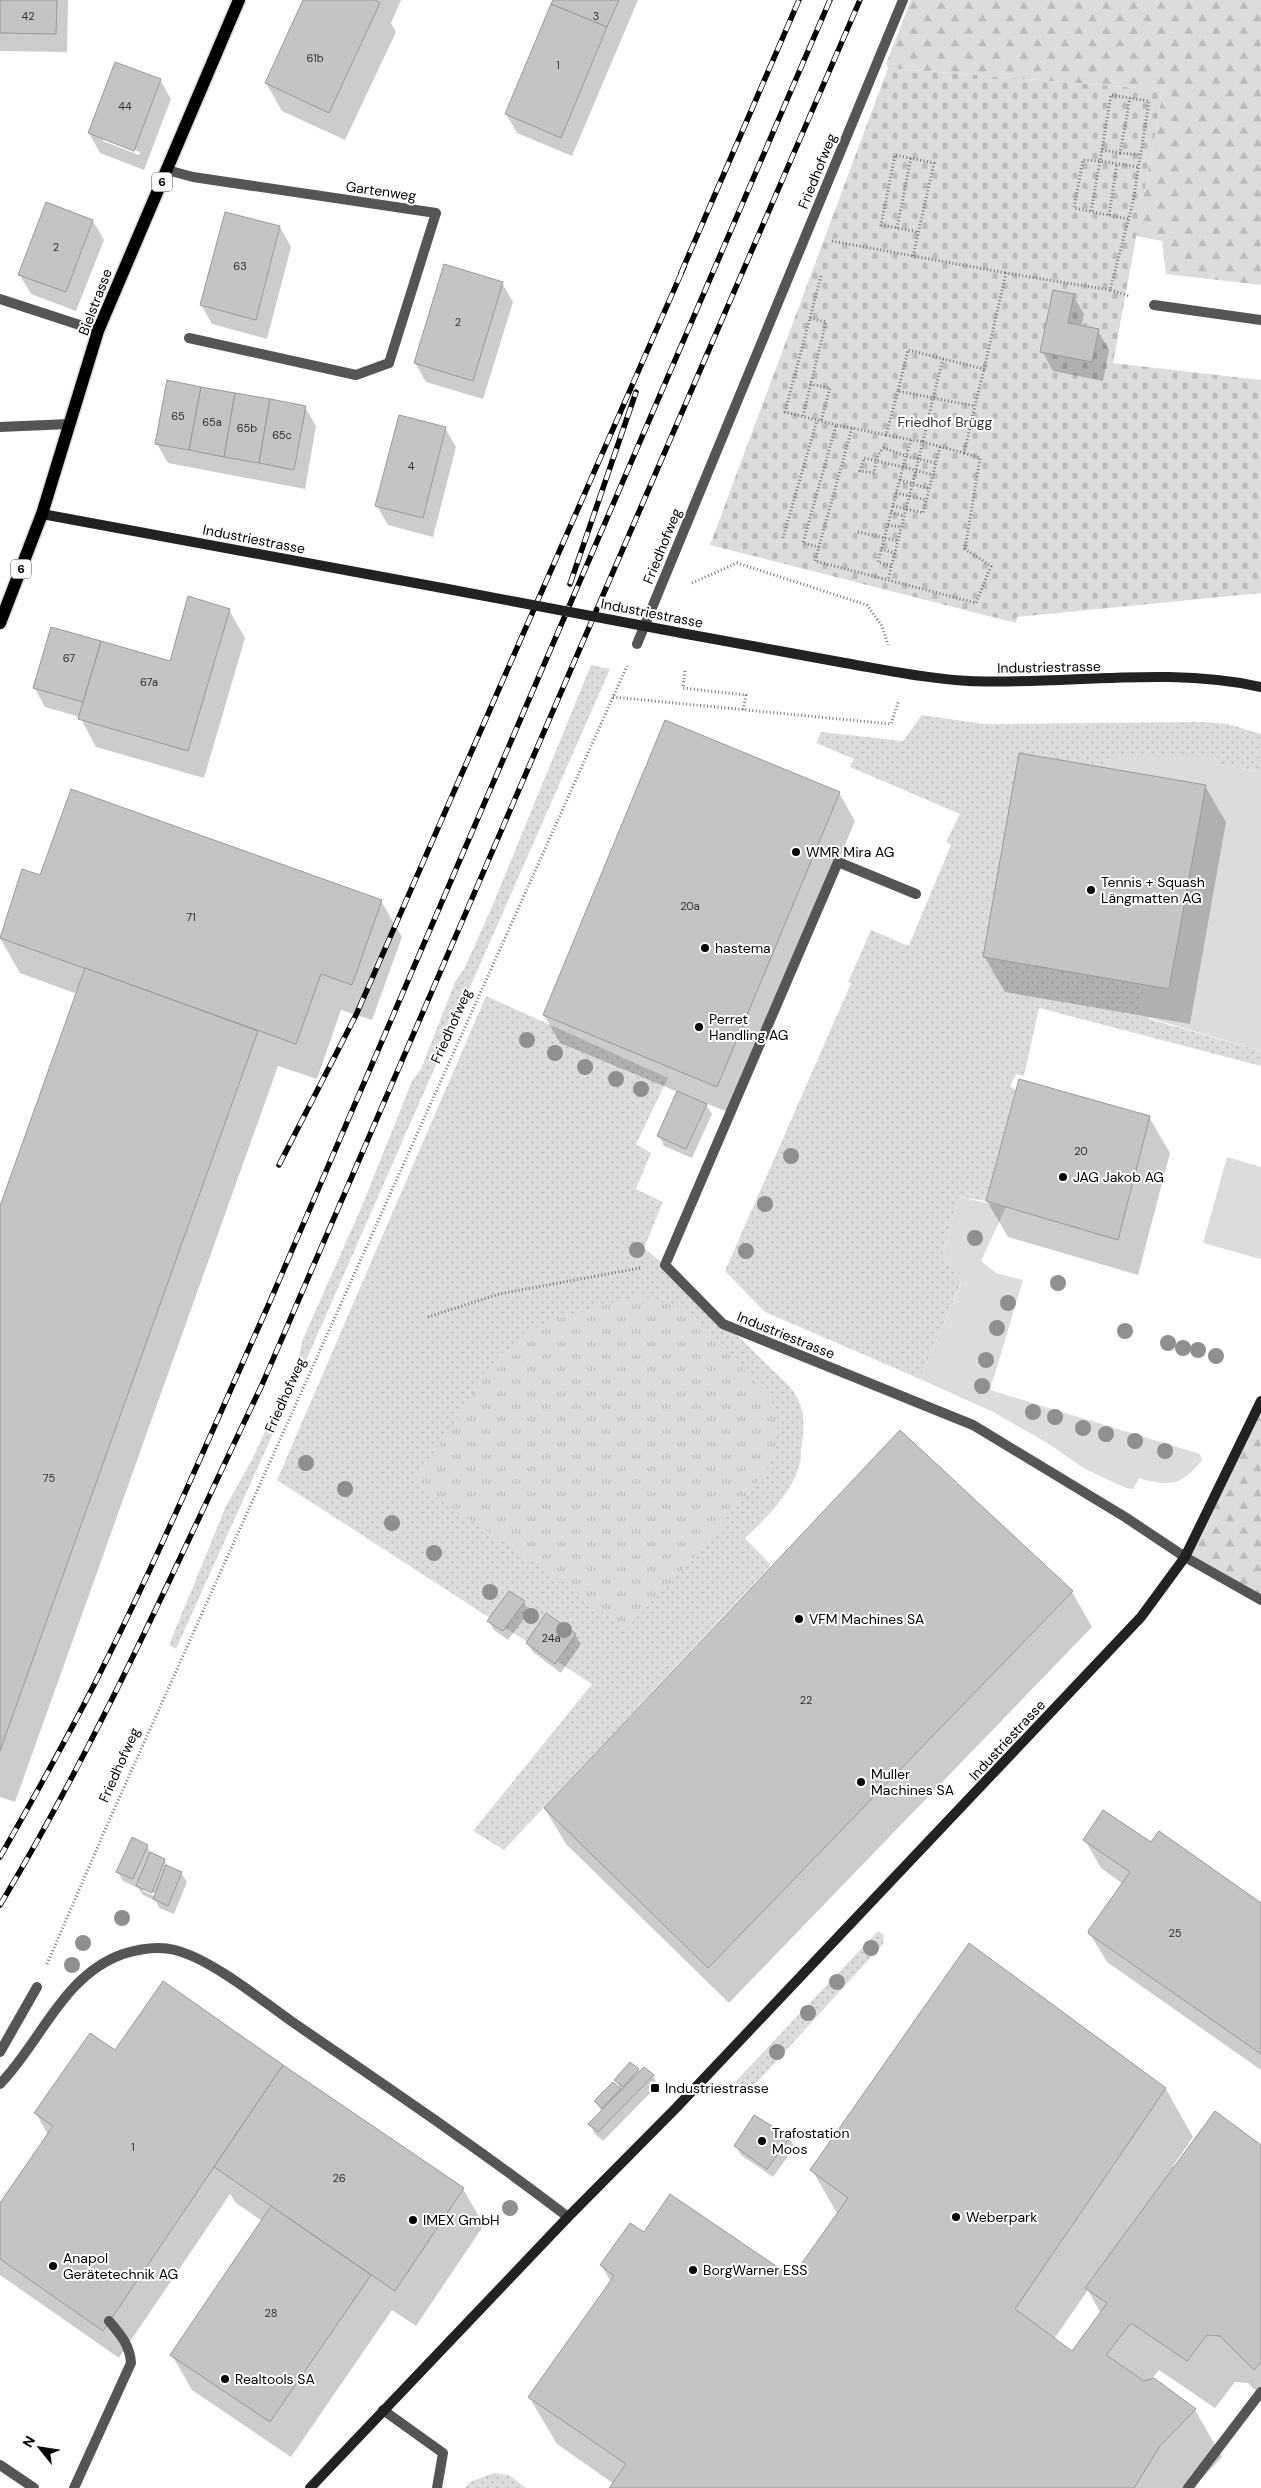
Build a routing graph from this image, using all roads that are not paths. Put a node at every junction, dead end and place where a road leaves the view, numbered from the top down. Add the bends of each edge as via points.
1 (239, 0) edge
2 (902, 0) edge
3 (167, 170) junction
4 (0, 299) edge
5 (1154, 305) road end
6 (1261, 320) edge
7 (98, 331) junction
8 (189, 338) dead end
9 (69, 424) junction
10 (0, 427) edge
11 (42, 514) junction
12 (0, 623) edge
13 (637, 644) road end
14 (1261, 687) edge
15 (916, 894) dead end
16 (1261, 1401) edge
17 (1185, 1557) junction
18 (1261, 1600) edge
19 (37, 1987) road end
20 (0, 2052) edge
21 (0, 2084) edge
22 (568, 2217) junction
23 (109, 2321) dead end
24 (1261, 2392) edge
25 (383, 2410) junction
26 (0, 2465) edge
27 (34, 2488) edge
28 (74, 2488) edge
29 (310, 2488) edge
30 (437, 2488) edge
31 (1188, 2488) edge

1 - 3 main road, Bielstrasse / 6
2 - 13 street, Friedhofweg
3 - 7 main road, Bielstrasse / 6
3 - 8 street, Gartenweg via 193,177 436,213 389,363 356,375
4 - 7 street
5 - 6 street
7 - 9 main road, Bielstrasse / 6
9 - 10 street
9 - 11 main road, Bielstrasse / 6
11 - 12 main road, Bielstrasse / 6
11 - 14 main road, Industriestrasse, bridge via 903,674 967,681 1032,683 1211,678
15 - 17 street, Industriestrasse via 838,862 665,1265 723,1324 972,1426 1125,1517
16 - 17 main road, Industriestrasse
17 - 18 street
17 - 22 main road, Industriestrasse via 1141,1617 1035,1731
19 - 20 street
21 - 22 street via 55,2010 77,1984 96,1969 123,1955 150,1948 175,1950 196,1958 252,1994
22 - 25 main road, Industriestrasse
23 - 28 street via 124,2339 131,2353 131,2363
24 - 31 street
25 - 29 main road, Industriestrasse
25 - 30 street via 443,2453
26 - 27 street

